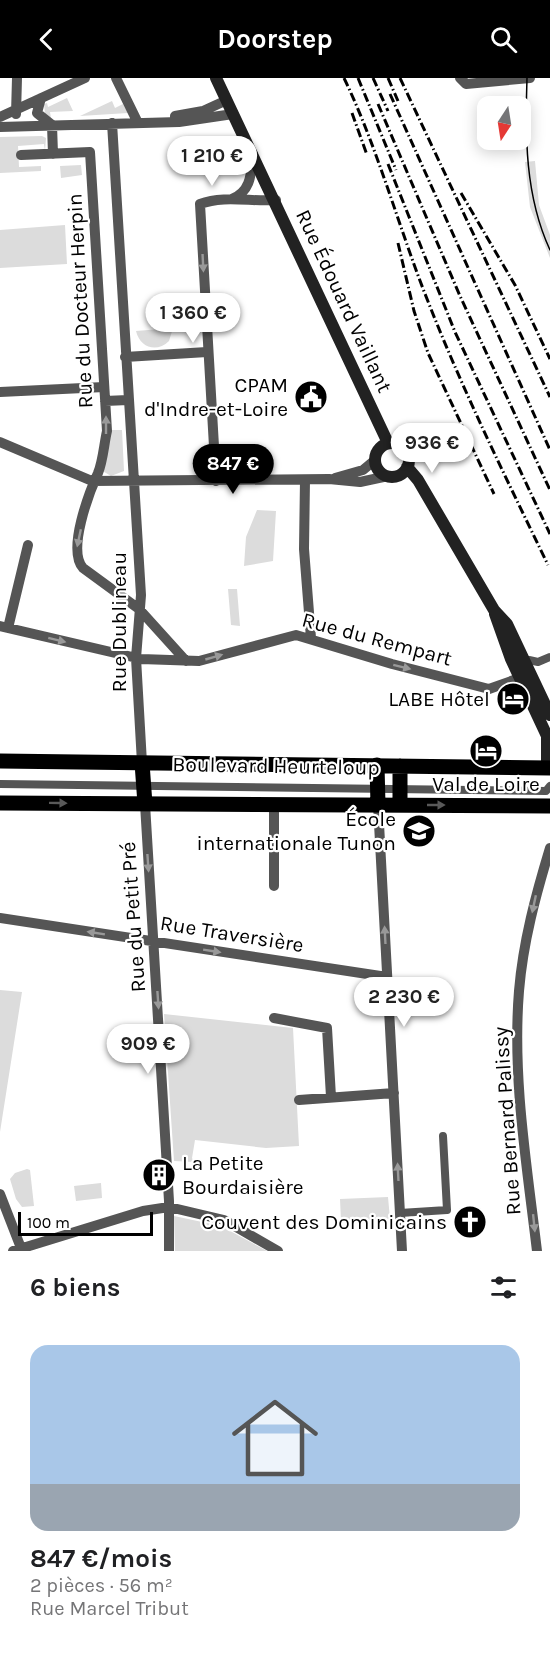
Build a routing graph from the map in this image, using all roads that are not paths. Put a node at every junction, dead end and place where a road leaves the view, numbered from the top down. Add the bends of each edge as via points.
1 (17, 78) edge
2 (85, 78) edge
3 (116, 78) edge
4 (216, 78) edge
5 (460, 78) edge
6 (523, 79) edge
7 (41, 98) junction
8 (226, 100) junction
9 (16, 110) junction
10 (233, 114) junction
11 (0, 117) edge
12 (137, 122) junction
13 (112, 123) junction
14 (52, 125) junction
15 (16, 126) junction
16 (0, 127) edge
17 (253, 153) junction
18 (53, 154) junction
19 (21, 155) dead end
20 (232, 199) junction
21 (276, 200) junction
22 (122, 297) junction
23 (100, 298) junction
24 (207, 352) junction
25 (125, 357) junction
26 (104, 387) junction
27 (0, 392) edge
28 (128, 400) junction
29 (105, 401) junction
30 (0, 442) edge
31 (388, 443) junction
32 (375, 460) junction
33 (398, 473) junction
34 (329, 479) junction
35 (305, 480) junction
36 (216, 481) junction
37 (93, 482) junction
38 (135, 482) junction
39 (28, 545) dead end
40 (139, 609) junction
41 (4, 627) edge
42 (311, 638) junction
43 (550, 657) edge
44 (136, 658) junction
45 (529, 660) dead end
46 (186, 661) junction
47 (528, 682) junction
48 (550, 716) edge
49 (0, 761) edge
50 (142, 763) junction
51 (377, 765) junction
52 (400, 766) junction
53 (549, 768) edge
54 (0, 784) edge
55 (144, 785) junction
56 (550, 786) edge
57 (377, 788) junction
58 (400, 788) junction
59 (0, 802) edge
60 (145, 804) junction
61 (274, 804) junction
62 (378, 805) junction
63 (400, 805) junction
64 (550, 806) edge
65 (550, 848) edge
66 (273, 886) dead end
67 (0, 918) edge
68 (154, 942) junction
69 (387, 977) junction
70 (388, 994) junction
71 (401, 994) tunnel mouth
72 (274, 1018) dead end
73 (394, 1093) junction
74 (331, 1097) junction
75 (300, 1100) dead end
76 (443, 1136) dead end
77 (0, 1194) edge
78 (169, 1207) junction
79 (400, 1213) junction
80 (17, 1250) edge
81 (169, 1251) edge
82 (278, 1251) edge
83 (402, 1251) edge
84 (537, 1251) edge

1 - 9 street
2 - 7 street
3 - 12 street
4 - 8 main road, Rue Édouard Vaillant
5 - 6 street via 466,84
7 - 9 street
7 - 14 street via 37,113
8 - 10 main road, Rue Édouard Vaillant
8 - 12 street via 196,113
9 - 11 street
9 - 15 street
10 - 12 street via 190,122
10 - 17 main road, Rue Édouard Vaillant
12 - 13 street
13 - 14 street
13 - 22 street, Rue du Docteur Herpin
14 - 15 street
14 - 18 street
15 - 16 street
17 - 20 street via 251,180
17 - 21 main road, Rue Édouard Vaillant
18 - 19 street, Rue du Docteur Herpin
18 - 23 street, Rue du Docteur Herpin via 90,152
20 - 21 street
20 -> 24 street via 200,204
21 - 31 main road, Rue Édouard Vaillant
22 - 23 street
22 - 25 street, Rue du Docteur Herpin
23 - 26 street, Rue du Docteur Herpin
24 - 25 street
24 - 36 street
25 - 28 street, Rue du Docteur Herpin
26 - 27 street
26 - 29 street, Rue du Docteur Herpin
28 - 29 street
28 - 38 street, Rue du Docteur Herpin
37 -> 29 street, Rue du Docteur Herpin via 107,431
30 - 37 street
31 - 32 main road via 379,449
31 - 33 main road via 404,449 408,459
32 - 33 main road via 379,471
32 - 34 street via 363,470
33 - 34 street via 366,481
33 - 47 main road via 428,500 494,610
34 - 35 street
35 - 36 street
35 - 42 street via 304,549
36 - 38 street
37 - 38 street
37 -> 40 street, Rue du Docteur Herpin via 78,540 78,560 83,568
38 - 40 street, Rue Dublineau
39 - 41 street
40 - 44 street, Rue Dublineau
40 - 46 street
41 -> 44 street, Rue du Rempart
46 -> 42 street, Rue du Rempart via 203,660 291,635
42 -> 47 street, Rue du Rempart via 489,689
43 - 45 street via 538,662
44 - 46 street, Rue du Rempart
44 - 50 street, Rue Dublineau
47 - 48 main road
47 - 53 main road via 548,736
49 - 50 main road, Boulevard Heurteloup
50 - 51 main road, Boulevard Heurteloup
50 - 55 main road
51 - 52 main road, Boulevard Heurteloup
51 - 57 main road
52 - 53 main road, Boulevard Heurteloup
52 - 58 main road
54 - 55 street, Boulevard Heurteloup
55 - 57 street, Boulevard Heurteloup
55 - 60 main road
56 - 58 street, Boulevard Heurteloup via 546,791
57 - 58 street, Boulevard Heurteloup
57 - 62 main road
58 - 63 main road
59 -> 60 main road, Boulevard Heurteloup
60 - 61 main road, Boulevard Heurteloup
60 -> 68 street, Rue du Petit Pré
61 - 62 main road, Boulevard Heurteloup
61 - 66 street
62 - 63 main road, Boulevard Heurteloup
69 -> 62 street
63 -> 64 main road, Boulevard Heurteloup
65 -> 84 street, Rue Bernard Palissy via 516,989 518,1056
68 -> 67 street, Rue Traversière
68 -> 69 street, Rue Traversière
68 -> 78 street, Rue du Petit Pré
69 - 70 street
70 - 71 street
70 - 73 street
72 - 74 street via 327,1028
73 - 74 street
79 -> 73 street
74 - 75 street
76 - 79 street via 447,1210
77 - 80 street
78 - 80 street via 143,1211
78 - 81 street, Rue du Petit Pré
78 - 82 street via 224,1220
79 - 83 street

